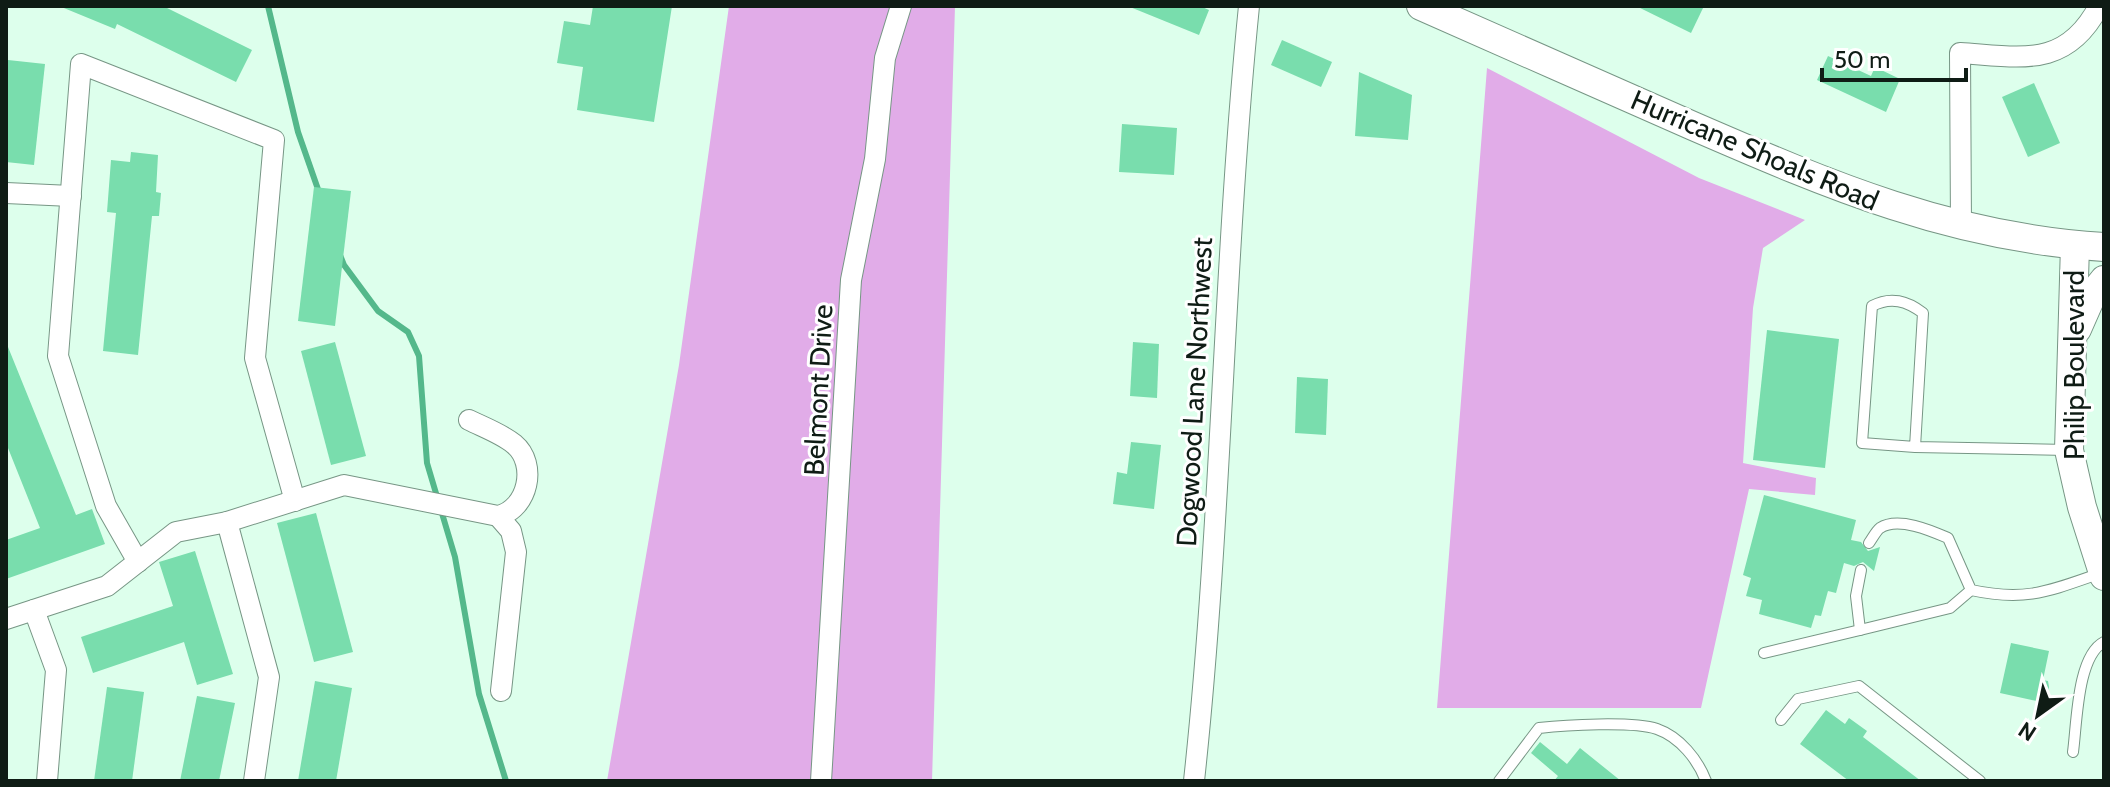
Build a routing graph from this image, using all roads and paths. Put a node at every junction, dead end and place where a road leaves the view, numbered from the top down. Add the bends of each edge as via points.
1 (901, 6) edge
2 (1249, 6) edge
3 (1421, 6) edge
4 (2099, 6) edge
5 (6, 193) edge
6 (71, 196) junction
7 (1961, 227) junction
8 (2075, 245) junction
9 (2104, 247) edge
10 (2104, 280) edge
11 (2070, 344) junction
12 (469, 420) dead end
13 (1915, 447) junction
14 (2069, 450) junction
15 (295, 501) junction
16 (498, 516) junction
17 (227, 522) junction
18 (1869, 543) dead end
19 (138, 562) junction
20 (1861, 570) dead end
21 (2103, 574) edge
22 (1971, 590) junction
23 (34, 610) junction
24 (6, 619) edge
25 (1860, 630) junction
26 (2104, 642) edge
27 (1764, 653) dead end
28 (501, 691) dead end
29 (1781, 720) dead end
30 (2073, 752) dead end
31 (47, 781) edge
32 (254, 781) edge
33 (821, 781) edge
34 (1194, 781) edge
35 (1499, 781) edge
36 (1706, 781) edge
37 (1980, 781) edge

1 - 33 street, Belmont Drive via 885,58 875,159 851,280
2 - 34 street, Dogwood Lane Northwest via 1234,157 1219,463
3 - 7 street, Hurricane Shoals Road via 1805,175
4 - 7 street via 2080,36 2053,53 1960,53
5 - 6 street
6 - 15 street via 81,64 274,140 255,358
6 - 19 street via 58,356 106,506
7 - 8 street, Hurricane Shoals Road
8 - 9 street, Hurricane Shoals Road
8 - 11 street, Philip Boulevard
10 - 11 street
11 - 14 street, Philip Boulevard
12 - 16 street via 513,443 527,469 522,499 509,514
13 - 13 lane via 1862,443 1872,306 1896,300 1923,313
13 - 14 lane
14 - 21 street, Philip Boulevard
15 - 16 street via 344,485
15 - 17 street
16 - 28 street via 511,531 516,552
17 - 19 street via 176,532
17 - 32 street via 269,677
18 - 22 lane via 1879,528 1891,524 1948,538
19 - 23 street via 107,586
20 - 25 lane via 1856,596
21 - 22 lane via 2035,596
22 - 25 lane via 1950,608
23 - 24 street
23 - 31 street via 56,670
25 - 27 lane
26 - 30 lane via 2085,666
29 - 37 lane via 1798,699 1859,686
35 - 36 lane via 1539,728 1575,724 1657,729 1697,758

